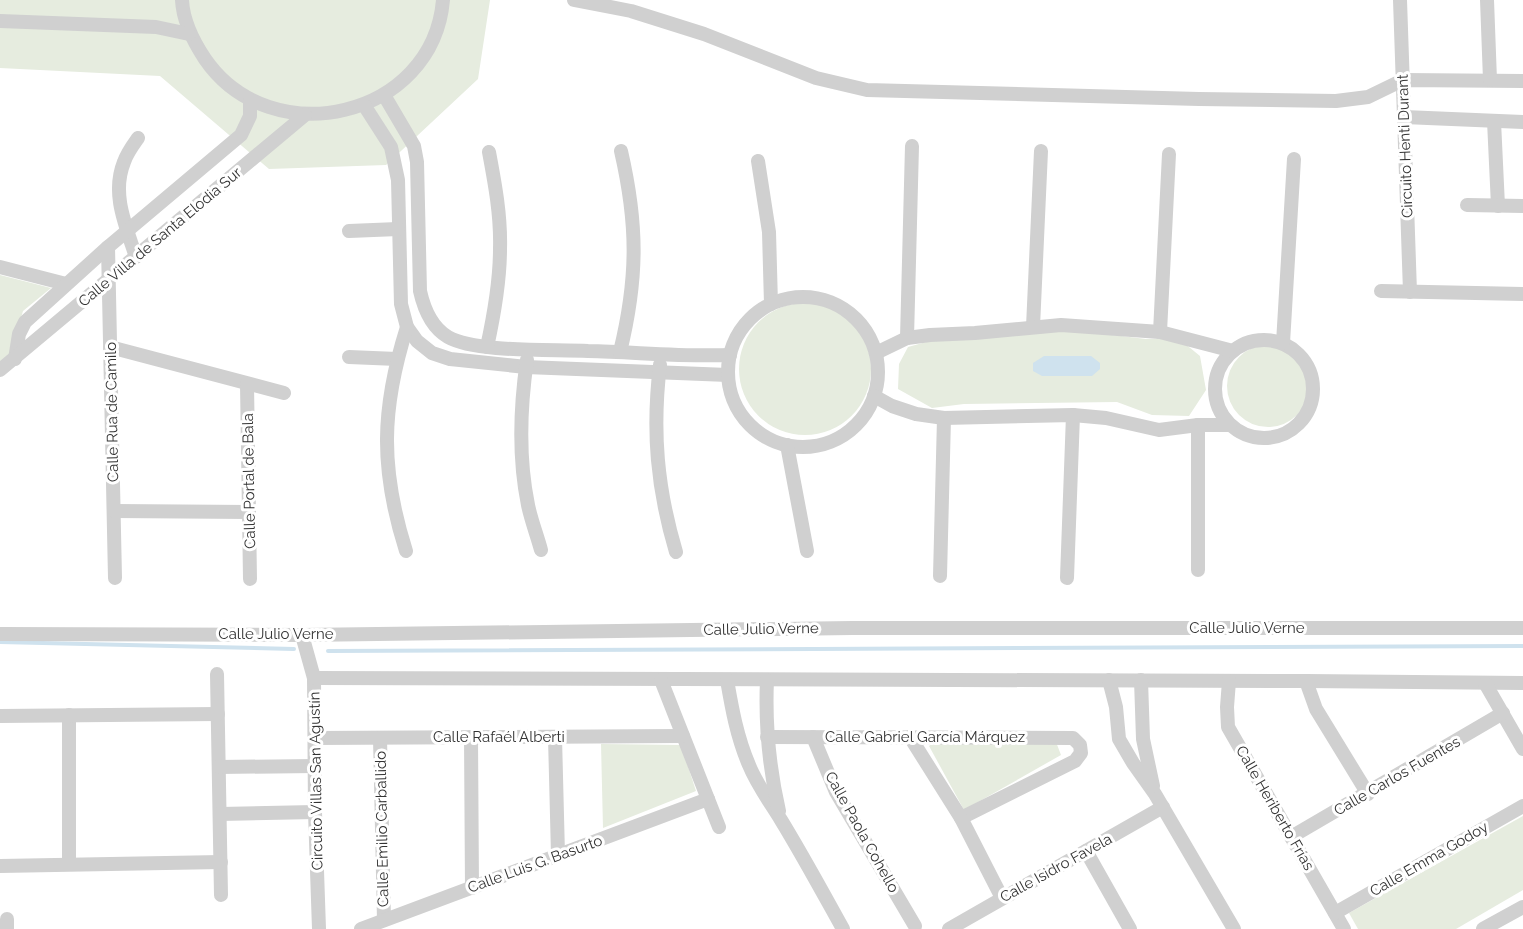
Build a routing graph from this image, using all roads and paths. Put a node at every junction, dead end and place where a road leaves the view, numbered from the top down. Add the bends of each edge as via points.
1 (182, 0) edge
2 (443, 0) edge
3 (574, 0) edge
4 (1400, 0) edge
5 (1487, 0) edge
6 (0, 21) edge
7 (189, 34) junction
8 (1403, 80) junction
9 (1490, 80) junction
10 (1523, 81) edge
11 (384, 94) junction
12 (250, 100) junction
13 (364, 105) junction
14 (305, 115) junction
15 (1404, 117) junction
16 (1494, 121) junction
17 (1523, 122) edge
18 (138, 138) dead end
19 (912, 146) dead end
20 (621, 151) dead end
21 (1041, 151) dead end
22 (489, 152) dead end
23 (1169, 154) dead end
24 (1293, 159) dead end
25 (758, 161) dead end
26 (1467, 205) dead end
27 (1498, 206) junction
28 (1523, 206) edge
29 (398, 229) junction
30 (128, 231) junction
31 (349, 231) dead end
32 (108, 247) junction
33 (136, 257) junction
34 (0, 267) edge
35 (109, 279) junction
36 (66, 284) junction
37 (1381, 291) dead end
38 (1410, 292) junction
39 (1523, 294) edge
40 (771, 304) junction
41 (407, 327) junction
42 (1034, 327) junction
43 (1160, 332) junction
44 (907, 338) junction
45 (1282, 343) junction
46 (110, 347) junction
47 (487, 347) junction
48 (529, 348) junction
49 (1233, 351) junction
50 (620, 352) junction
51 (876, 353) junction
52 (730, 354) junction
53 (661, 356) junction
54 (348, 357) dead end
55 (15, 359) junction
56 (397, 359) junction
57 (526, 367) junction
58 (0, 370) edge
59 (659, 374) junction
60 (728, 375) junction
61 (248, 384) junction
62 (284, 393) dead end
63 (874, 396) junction
64 (1073, 416) junction
65 (944, 418) junction
66 (1198, 425) junction
67 (1230, 425) junction
68 (787, 445) junction
69 (114, 511) junction
70 (249, 512) junction
71 (541, 550) dead end
72 (406, 551) dead end
73 (807, 551) dead end
74 (676, 552) dead end
75 (1198, 570) dead end
76 (940, 576) dead end
77 (115, 578) dead end
78 (1067, 578) dead end
79 (250, 579) dead end
80 (1523, 628) edge
81 (0, 634) edge
82 (302, 634) junction
83 (217, 674) dead end
84 (314, 678) junction
85 (661, 680) junction
86 (727, 680) junction
87 (767, 680) junction
88 (1109, 680) junction
89 (1141, 680) junction
90 (1229, 681) junction
91 (1306, 681) junction
92 (1485, 683) junction
93 (1523, 683) edge
94 (1503, 713) junction
95 (218, 714) junction
96 (0, 716) edge
97 (69, 716) junction
98 (683, 736) junction
99 (471, 737) junction
100 (555, 737) junction
101 (767, 737) junction
102 (813, 737) junction
103 (910, 737) junction
104 (315, 738) junction
105 (380, 738) junction
106 (1523, 749) edge
107 (315, 766) junction
108 (219, 767) junction
109 (1155, 794) junction
110 (1368, 794) junction
111 (708, 800) junction
112 (1523, 806) edge
113 (1163, 807) junction
114 (315, 812) junction
115 (220, 814) junction
116 (961, 818) junction
117 (781, 819) junction
118 (719, 827) dead end
119 (1291, 837) junction
120 (1086, 851) junction
121 (558, 855) junction
122 (221, 862) junction
123 (69, 864) junction
124 (0, 866) edge
125 (472, 888) junction
126 (221, 895) dead end
127 (1002, 898) junction
128 (1523, 907) edge
129 (1335, 913) junction
130 (384, 920) junction
131 (915, 926) dead end
132 (1127, 928) edge
133 (319, 929) edge
134 (361, 929) edge
135 (843, 929) edge
136 (949, 929) edge
137 (1234, 929) edge
138 (1344, 929) edge
139 (1483, 929) edge

1 - 7 street
2 - 11 street via 428,48 416,66
3 - 8 street via 642,14 816,78 867,90 1336,101 1368,97
4 - 8 street, Circuito Henti Durant
5 - 9 street
6 - 7 street via 156,27
7 - 12 street via 211,68
8 - 9 street
8 - 15 street, Circuito Henti Durant
9 - 10 street
11 - 13 street
11 - 47 street via 414,146 420,291 424,306 447,336
12 - 14 street
12 - 30 street, Calle Villa de Santa Elodia Sur via 250,116 241,135
13 - 14 street via 335,113
13 - 29 street via 391,147 398,180
14 - 33 street, Calle Villa de Santa Elodia Sur
15 - 16 street
15 - 38 street, Circuito Henti Durant
16 - 17 street
16 - 27 street
18 - 30 street via 124,160 118,189
19 - 44 street
20 - 50 street via 630,191 634,272
21 - 42 street
22 - 47 street via 498,200 500,249 497,299
23 - 43 street
24 - 45 street
25 - 40 street via 769,232
26 - 27 street
27 - 28 street
29 - 31 street
29 - 41 street via 401,304
30 - 32 street, Calle Villa de Santa Elodia Sur
30 - 33 street
32 - 35 street, Calle Rua de Camilo
32 - 36 street, Calle Villa de Santa Elodia Sur
33 - 35 street, Calle Villa de Santa Elodia Sur
34 - 36 street
35 - 46 street, Calle Rua de Camilo
35 - 55 street, Calle Villa de Santa Elodia Sur
36 - 55 street, Calle Villa de Santa Elodia Sur via 25,322
37 - 38 street
38 - 39 street
40 - 51 street via 792,298 814,298 835,304 854,316
40 - 52 street via 745,324
41 - 56 street
41 - 57 street via 432,353 450,359
42 - 43 street via 1093,326
42 - 44 street
43 - 49 street
44 - 51 street
45 - 49 street via 1257,340
45 - 67 street via 1307,363 1313,378 1310,409 1302,422 1274,438 1243,434
46 - 61 street
46 - 69 street, Calle Rua de Camilo
47 - 48 street
48 - 50 street
48 - 57 street
49 - 67 street via 1215,379 1217,404
50 - 53 street
51 - 63 street via 878,375
52 - 53 street
52 - 60 street
53 - 59 street
54 - 56 street
55 - 58 street, Calle Villa de Santa Elodia Sur
56 - 72 street via 386,423 386,456
57 - 59 street
57 - 71 street via 521,412 522,459 528,505
59 - 60 street
59 - 74 street via 659,481
60 - 68 street via 740,412 768,438
61 - 62 street
61 - 70 street, Calle Portal de Bala
63 - 65 street via 916,414
63 - 68 street via 866,412 840,437 823,444
64 - 65 street
64 - 66 street via 1106,418 1159,430
64 - 78 street
65 - 76 street
66 - 67 street
66 - 75 street
68 - 73 street
69 - 70 street
69 - 77 street, Calle Rua de Camilo
70 - 79 street, Calle Portal de Bala
80 - 82 street, Calle Julio Verne via 852,628
81 - 82 street, Calle Julio Verne
82 - 84 street, Circuito Villas San Agustín
83 - 95 street
84 - 85 street
84 - 104 street, Circuito Villas San Agustín
85 - 86 street
85 - 98 street
86 - 87 street
86 - 117 street via 736,728 749,765
87 - 88 street
87 - 101 street
88 - 89 street
88 - 109 street via 1119,739
89 - 90 street
89 - 109 street via 1143,739
90 - 91 street
90 - 119 street, Calle Heriberto Frías via 1228,727
91 - 92 street
91 - 110 street via 1316,709
92 - 93 street
92 - 94 street
94 - 106 street
94 - 110 street, Calle Carlos Fuentes
95 - 97 street
95 - 108 street
96 - 97 street
97 - 123 street
98 - 100 street, Calle Rafaél Alberti
98 - 111 street
99 - 100 street, Calle Rafaél Alberti
99 - 105 street, Calle Rafaél Alberti
99 - 125 street
100 - 121 street
101 - 102 street, Calle Gabriel García Márquez
101 - 117 street
102 - 103 street, Calle Gabriel García Márquez
102 - 131 street, Calle Paola Cohello via 836,792
103 - 116 street
103 - 116 street, Calle Gabriel García Márquez via 1073,738 1080,745 1081,753 1075,761
104 - 105 street, Calle Rafaél Alberti
104 - 107 street, Circuito Villas San Agustín
105 - 130 street, Calle Emilio Carballido
107 - 108 street
107 - 114 street, Circuito Villas San Agustín
108 - 115 street
109 - 113 street
110 - 119 street, Calle Carlos Fuentes
111 - 118 street
111 - 121 street, Calle Luis G. Basurto
112 - 129 street, Calle Emma Godoy
113 - 120 street, Calle Isidro Favela
113 - 137 street
114 - 115 street
114 - 133 street, Circuito Villas San Agustín
115 - 122 street
116 - 127 street
117 - 135 street
119 - 129 street, Calle Heriberto Frías
120 - 127 street, Calle Isidro Favela
120 - 132 street
121 - 125 street, Calle Luis G. Basurto
122 - 123 street
122 - 126 street
123 - 124 street
125 - 130 street, Calle Luis G. Basurto
127 - 136 street, Calle Isidro Favela
128 - 139 street
129 - 138 street, Calle Heriberto Frías
130 - 134 street, Calle Luis G. Basurto

